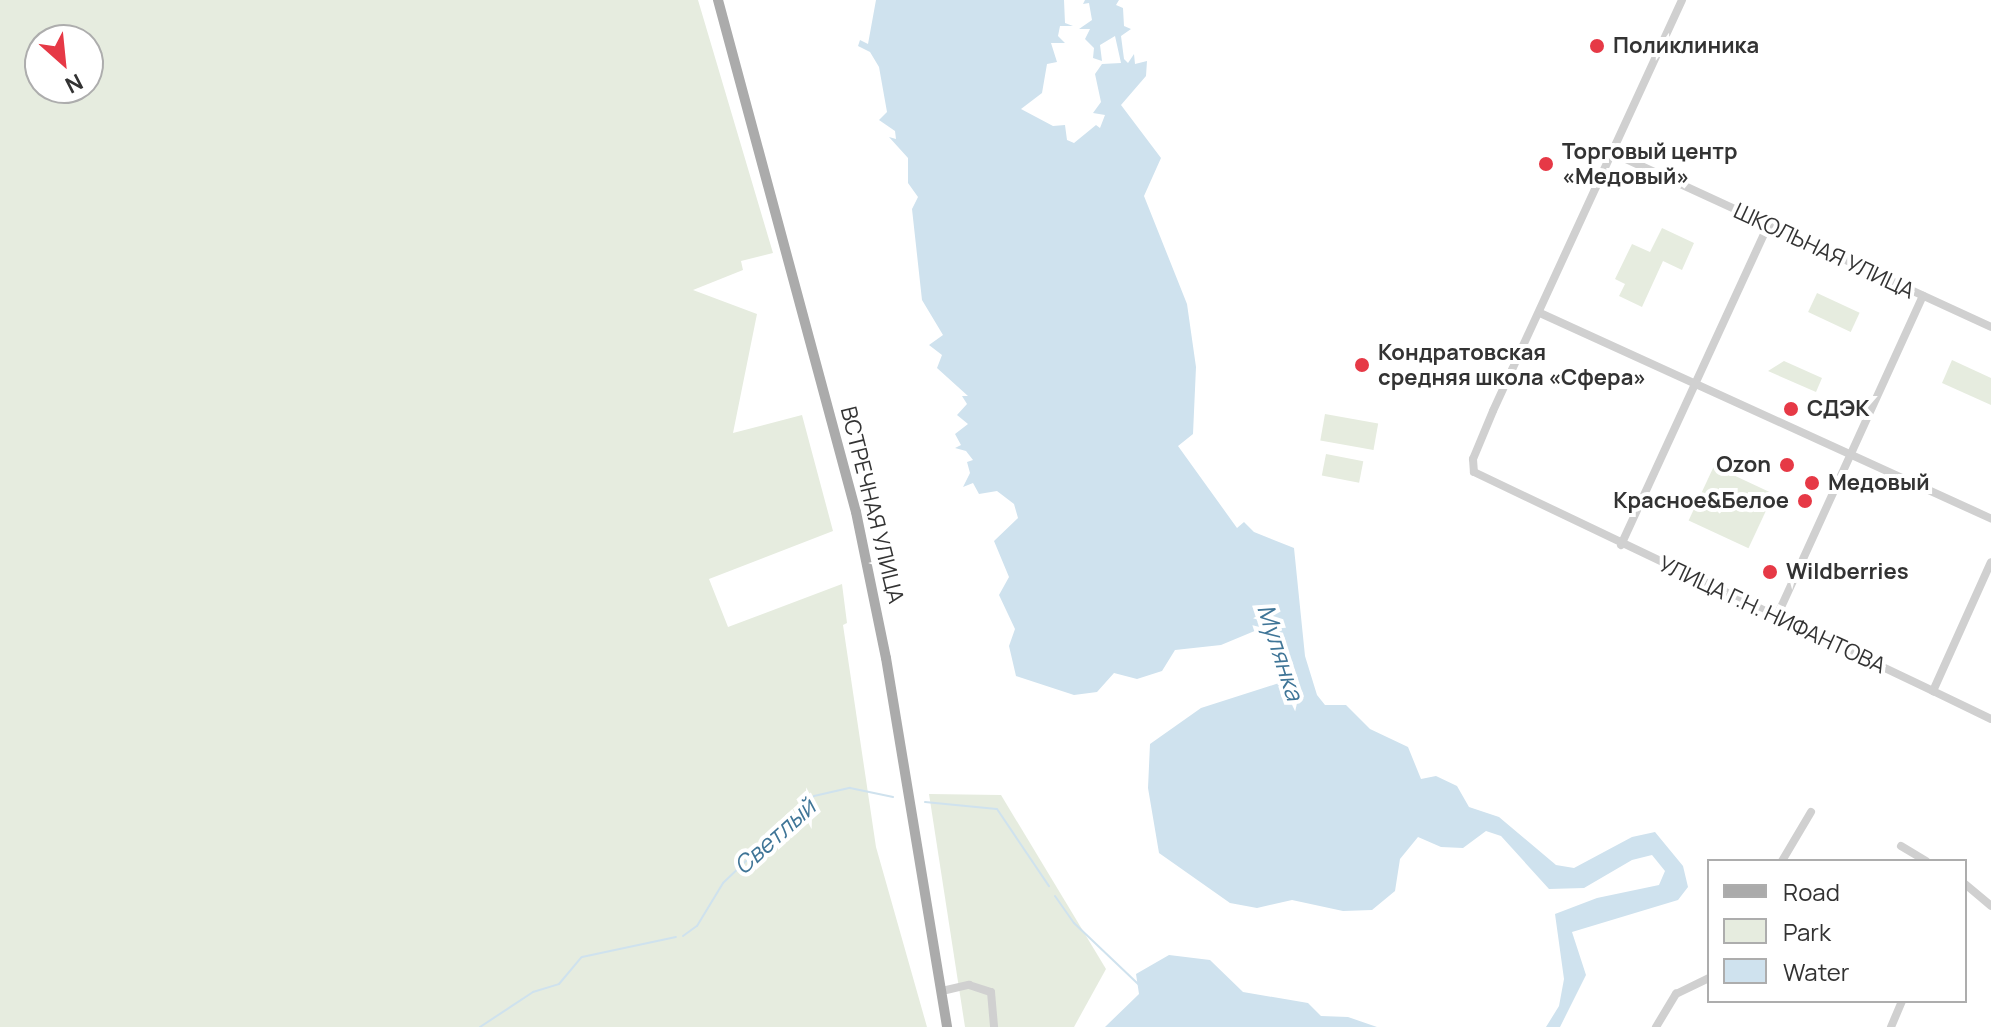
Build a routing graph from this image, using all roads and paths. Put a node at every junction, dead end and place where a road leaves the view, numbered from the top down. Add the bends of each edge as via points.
1 (718, 0) edge
2 (1682, 0) edge
3 (1613, 153) junction
4 (1768, 226) junction
5 (1923, 296) junction
6 (1540, 313) junction
7 (1991, 327) edge
8 (1696, 385) junction
9 (1850, 457) junction
10 (1991, 519) edge
11 (1621, 545) junction
12 (1991, 562) edge
13 (1777, 616) junction
14 (1933, 691) junction
15 (1991, 719) edge
16 (1811, 812) dead end
17 (1901, 846) dead end
18 (1783, 859) edge
19 (1923, 859) edge
20 (1967, 886) edge
21 (1991, 906) edge
22 (1707, 979) edge
23 (942, 991) junction
24 (1901, 1003) edge
25 (947, 1027) edge
26 (994, 1027) edge
27 (1656, 1027) edge
28 (1891, 1027) edge

1 - 23 main road, ВСТРЕЧНАЯ УЛИЦА via 856,512
2 - 3 street
3 - 4 street, ШКОЛЬНАЯ УЛИЦА
3 - 6 street
4 - 5 street, ШКОЛЬНАЯ УЛИЦА
4 - 8 street
5 - 7 street, ШКОЛЬНАЯ УЛИЦА
5 - 9 street
6 - 8 street
6 - 11 street, УЛИЦА Г.Н. НИФАНТОВА via 1472,467 1482,480
8 - 9 street
8 - 11 street
9 - 10 street
9 - 13 street
11 - 13 street, УЛИЦА Г.Н. НИФАНТОВА
12 - 14 street
13 - 14 street, УЛИЦА Г.Н. НИФАНТОВА
14 - 15 street, УЛИЦА Г.Н. НИФАНТОВА
16 - 18 street
17 - 19 street
20 - 21 street
22 - 27 street via 1676,994
23 - 25 main road, ВСТРЕЧНАЯ УЛИЦА
23 - 26 street via 969,985 991,992
24 - 28 street

